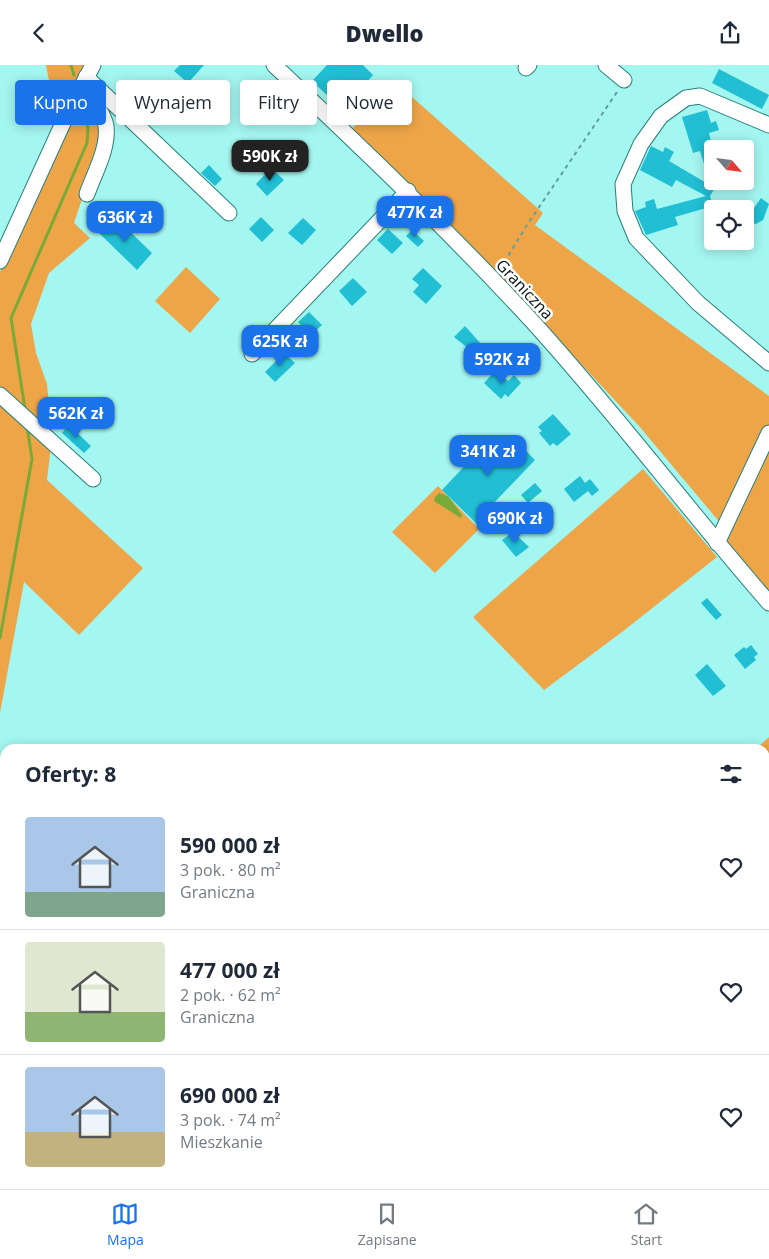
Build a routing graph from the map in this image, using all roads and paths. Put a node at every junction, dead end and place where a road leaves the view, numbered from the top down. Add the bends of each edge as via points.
1 (274, 65) edge
2 (606, 65) edge
3 (87, 76) edge
4 (624, 80) joint
5 (769, 125) edge
6 (408, 191) junction
7 (87, 194) dead end
8 (229, 213) dead end
9 (0, 261) edge
10 (491, 279) junction
11 (252, 354) dead end
12 (769, 363) edge
13 (0, 395) edge
14 (769, 433) edge
15 (93, 479) dead end
16 (717, 543) junction
17 (769, 603) edge

1 - 6 street, Graniczna
2 - 4 street
3 - 7 street via 94,103 106,126 103,150
3 - 8 street
3 - 9 street
4 - 10 path via 504,265
5 - 12 street via 700,97 686,98 661,116 641,144 623,184 625,211 636,237 698,303
6 - 10 street, Graniczna
6 - 11 street
10 - 16 street, Graniczna via 608,408
13 - 15 street
14 - 16 street
16 - 17 street, Graniczna

